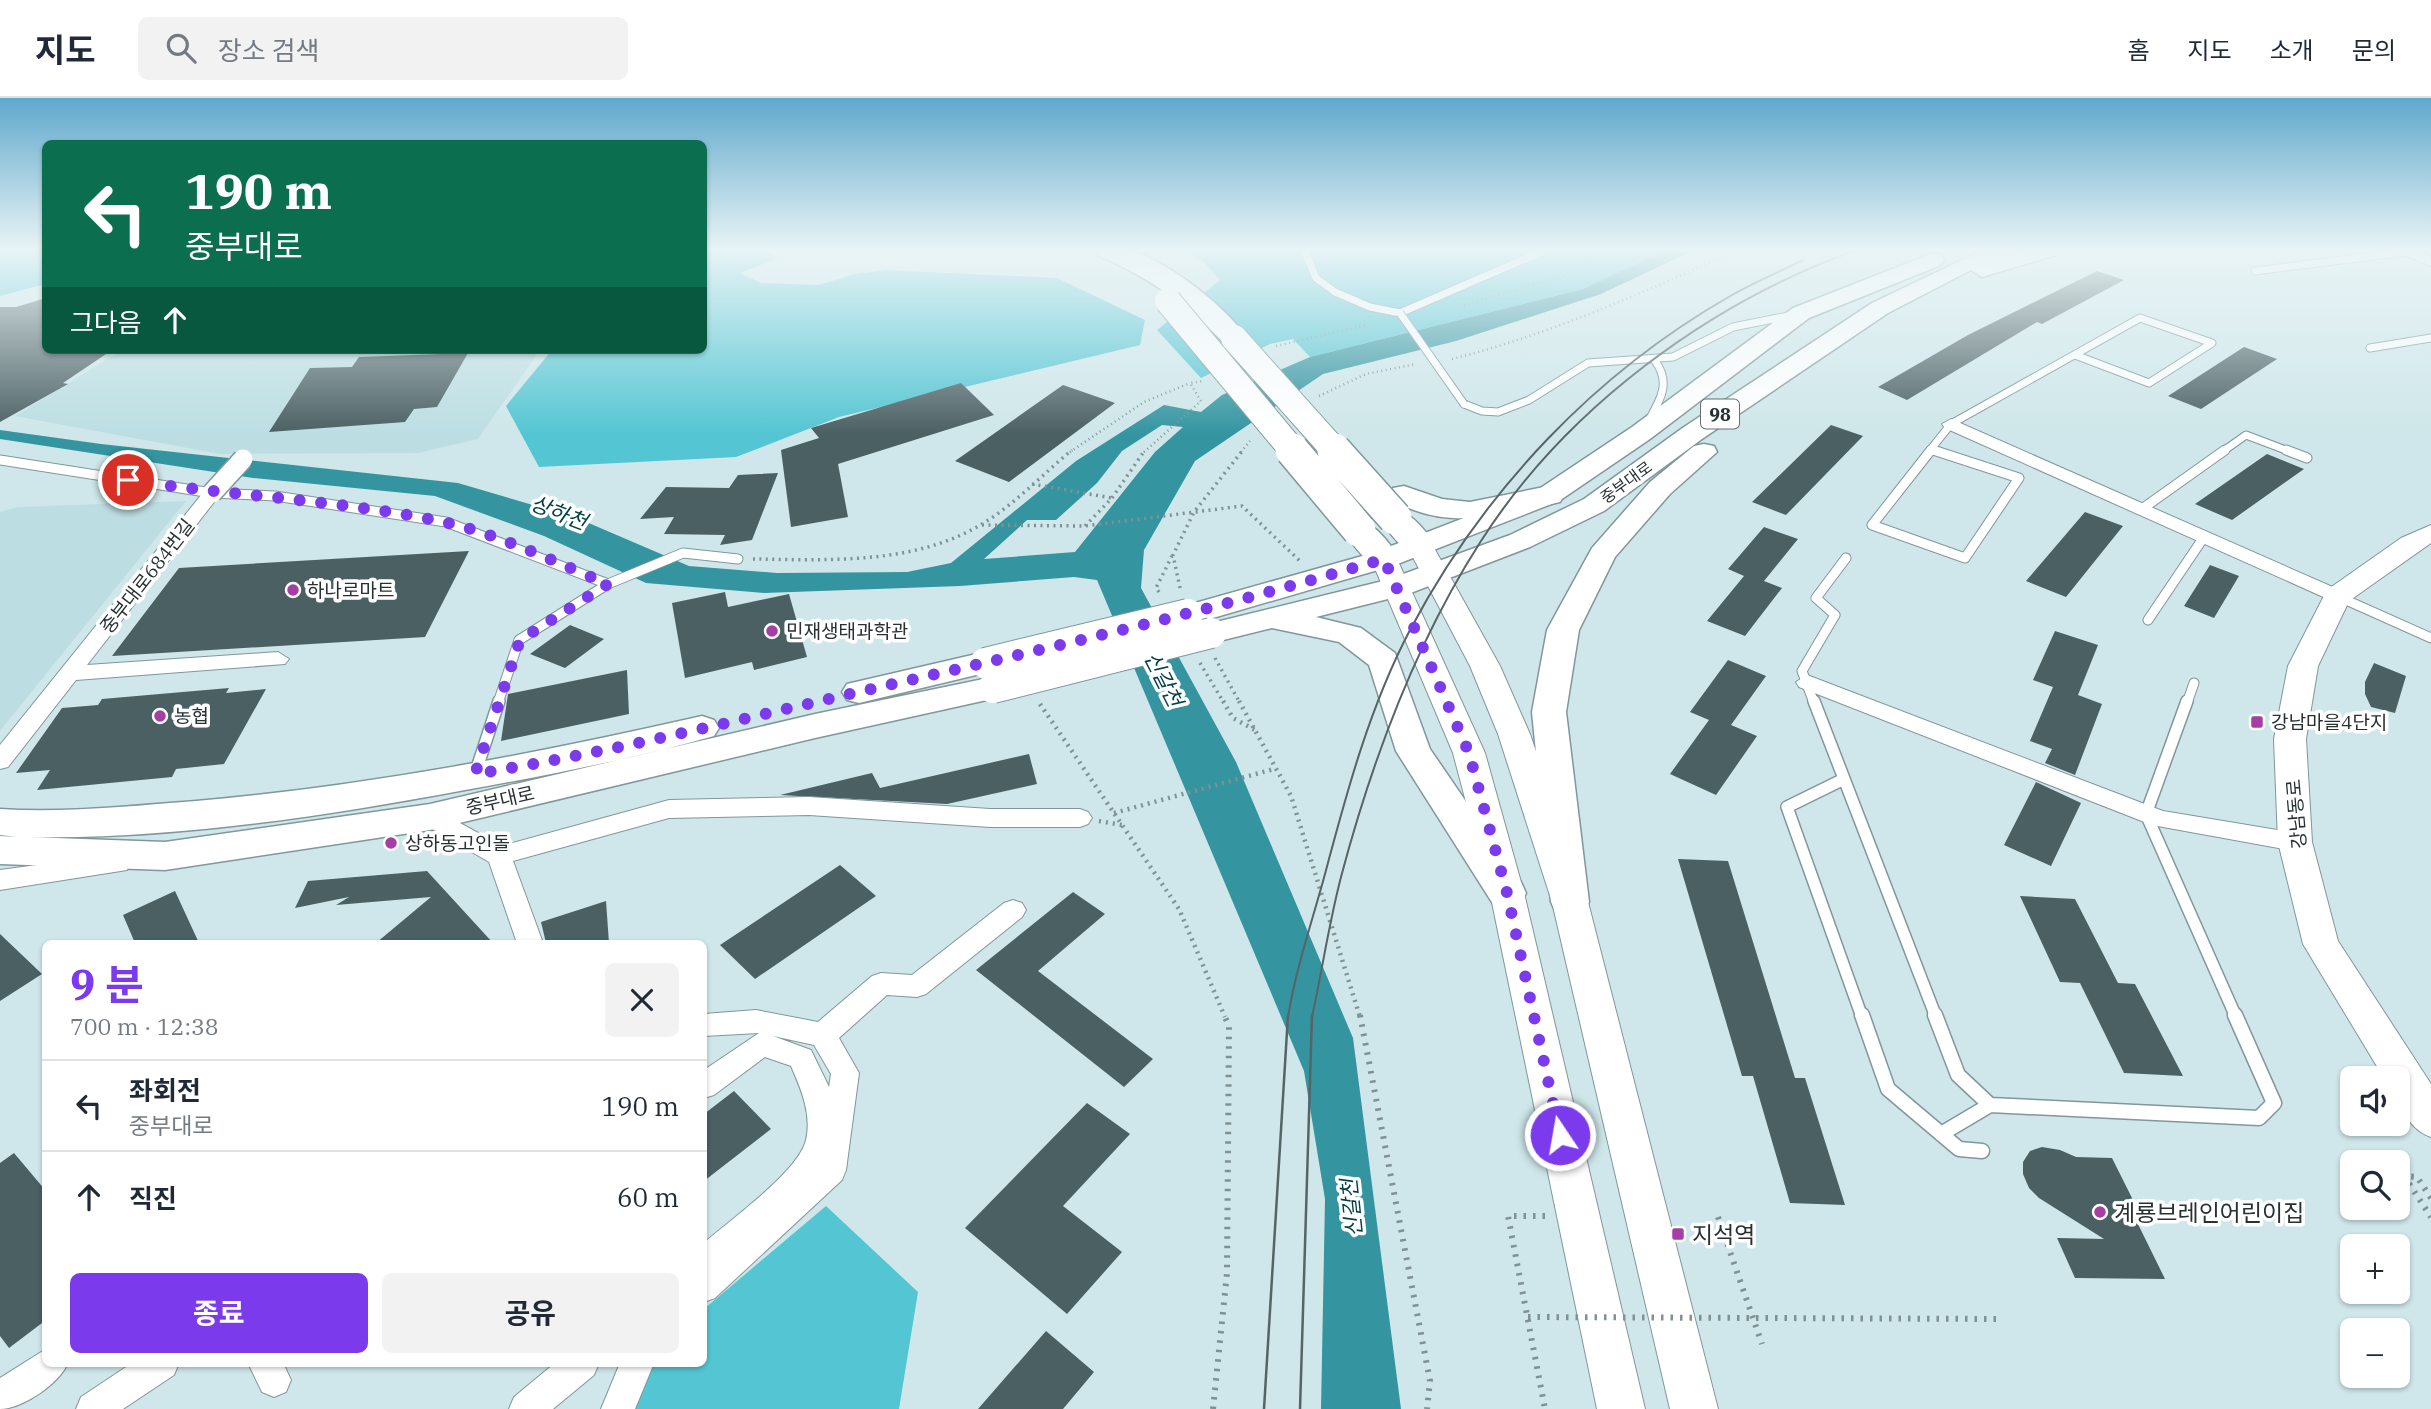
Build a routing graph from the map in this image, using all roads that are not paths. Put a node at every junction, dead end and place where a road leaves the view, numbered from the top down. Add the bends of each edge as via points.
1 (1188, 311) edge
2 (1198, 311) edge
3 (1391, 311) edge
4 (1404, 311) edge
5 (1804, 311) edge
6 (1806, 311) edge
7 (1875, 311) edge
8 (1400, 313) junction
9 (1801, 313) junction
10 (2431, 338) edge
11 (2370, 348) dead end
12 (2075, 355) junction
13 (1655, 361) junction
14 (1789, 367) junction
15 (1951, 424) junction
16 (1641, 433) junction
17 (1930, 449) junction
18 (2307, 458) dead end
19 (243, 459) dead end
20 (0, 460) edge
21 (212, 493) junction
22 (1549, 495) junction
23 (1399, 506) junction
24 (2142, 509) junction
25 (2431, 533) edge
26 (2204, 537) junction
27 (1846, 558) dead end
28 (738, 559) road end
29 (1427, 560) junction
30 (1391, 573) junction
31 (608, 584) junction
32 (2337, 596) junction
33 (2148, 620) dead end
34 (1206, 622) junction
35 (1253, 622) junction
36 (2431, 638) edge
37 (278, 659) dead end
38 (70, 673) junction
39 (989, 675) junction
40 (1807, 682) junction
41 (2194, 684) dead end
42 (0, 761) edge
43 (475, 774) junction
44 (1844, 779) junction
45 (2146, 814) junction
46 (430, 817) junction
47 (1080, 818) dead end
48 (0, 822) edge
49 (2295, 842) junction
50 (0, 850) edge
51 (165, 856) junction
52 (499, 856) junction
53 (0, 880) edge
54 (1507, 893) junction
55 (1570, 902) junction
56 (1013, 910) dead end
57 (529, 940) edge
58 (707, 1025) edge
59 (823, 1035) junction
60 (707, 1084) edge
61 (1990, 1105) junction
62 (2431, 1119) edge
63 (1941, 1134) junction
64 (1982, 1151) dead end
65 (707, 1260) edge
66 (707, 1284) edge
67 (45, 1367) edge
68 (156, 1367) edge
69 (577, 1367) edge
70 (635, 1367) edge
71 (0, 1398) edge
72 (93, 1409) edge
73 (526, 1409) edge
74 (618, 1409) edge
75 (1621, 1409) edge
76 (1694, 1409) edge

1 - 30 highway, bridge
2 - 23 highway, bridge via 1234,338
3 - 8 lane
4 - 8 lane
5 - 9 main road
6 - 9 main road, 중부대로 / 98
7 - 14 main road, 중부대로 / 98
8 - 13 lane, bridge via 1464,404 1491,413 1520,405 1585,363
9 - 13 lane via 1729,328 1678,356
9 - 16 main road, 중부대로 / 98
10 - 11 lane
12 - 12 lane via 2149,383 2212,343 2140,318
12 - 15 lane
13 - 16 lane via 1663,370 1666,392
14 - 29 main road, 중부대로 / 98 via 1594,505 1520,541
14 - 55 main road via 1725,433 1660,488 1602,554 1563,630 1549,712
15 - 17 lane
15 - 24 street
16 - 22 main road, 중부대로 / 98
17 - 17 lane via 1872,525 1965,558 2019,478
18 - 24 lane via 2246,435
19 - 21 street, bridge
20 - 21 lane, 중부대로684번길
21 - 31 lane via 275,496 446,523
21 - 38 street, 중부대로684번길
22 - 23 highway via 1470,511
22 - 29 main road, 중부대로 / 98
23 - 29 highway
24 - 26 street
25 - 32 main road, 강남동로
26 - 32 street
26 - 33 lane
27 - 40 lane via 1816,598 1835,615 1802,671
28 - 31 lane, 중부대로 via 683,553
29 - 30 main road, 중부대로 / 98
29 - 55 main road via 1485,666 1509,723
30 - 34 main road, 중부대로 / 98
30 - 35 main road, 중부대로 / 98 via 1325,607
30 - 54 main road via 1469,753
31 - 43 lane, 중부대로 via 520,640
32 - 36 lane
32 - 49 main road, 강남동로 via 2303,666 2290,739
34 - 35 main road, 중부대로 / 98
34 - 39 main road, 98, bridge
35 - 54 main road via 1309,625 1350,635 1384,660 1413,751
37 - 38 street
38 - 42 street, 중부대로684번길
39 - 43 main road, 중부대로 / 98
39 - 46 main road, 중부대로 / 98 via 815,726
40 - 44 lane
40 - 45 street
41 - 45 lane
43 - 48 main road, 중부대로 / 98 via 246,811 38,825
44 - 61 lane via 1958,1074
44 - 63 lane via 1787,807 1888,1089
45 - 49 street
45 - 61 lane via 2274,1103 2259,1118
46 - 51 main road, 중부대로 / 98
46 - 52 street
47 - 52 street via 990,818 809,806 669,809
49 - 62 main road, 강남동로 via 2321,944
50 - 51 main road, 중부대로 / 98
51 - 53 street
52 - 57 street
54 - 75 main road
55 - 76 main road
56 - 59 street via 917,986 881,984
58 - 59 street via 756,1021
59 - 66 street via 845,1073 831,1170
60 - 65 street via 762,1044 801,1058 820,1100 821,1143 797,1182
61 - 63 lane
63 - 64 lane via 1959,1149
67 - 71 street
68 - 72 street
69 - 73 street
70 - 74 street

